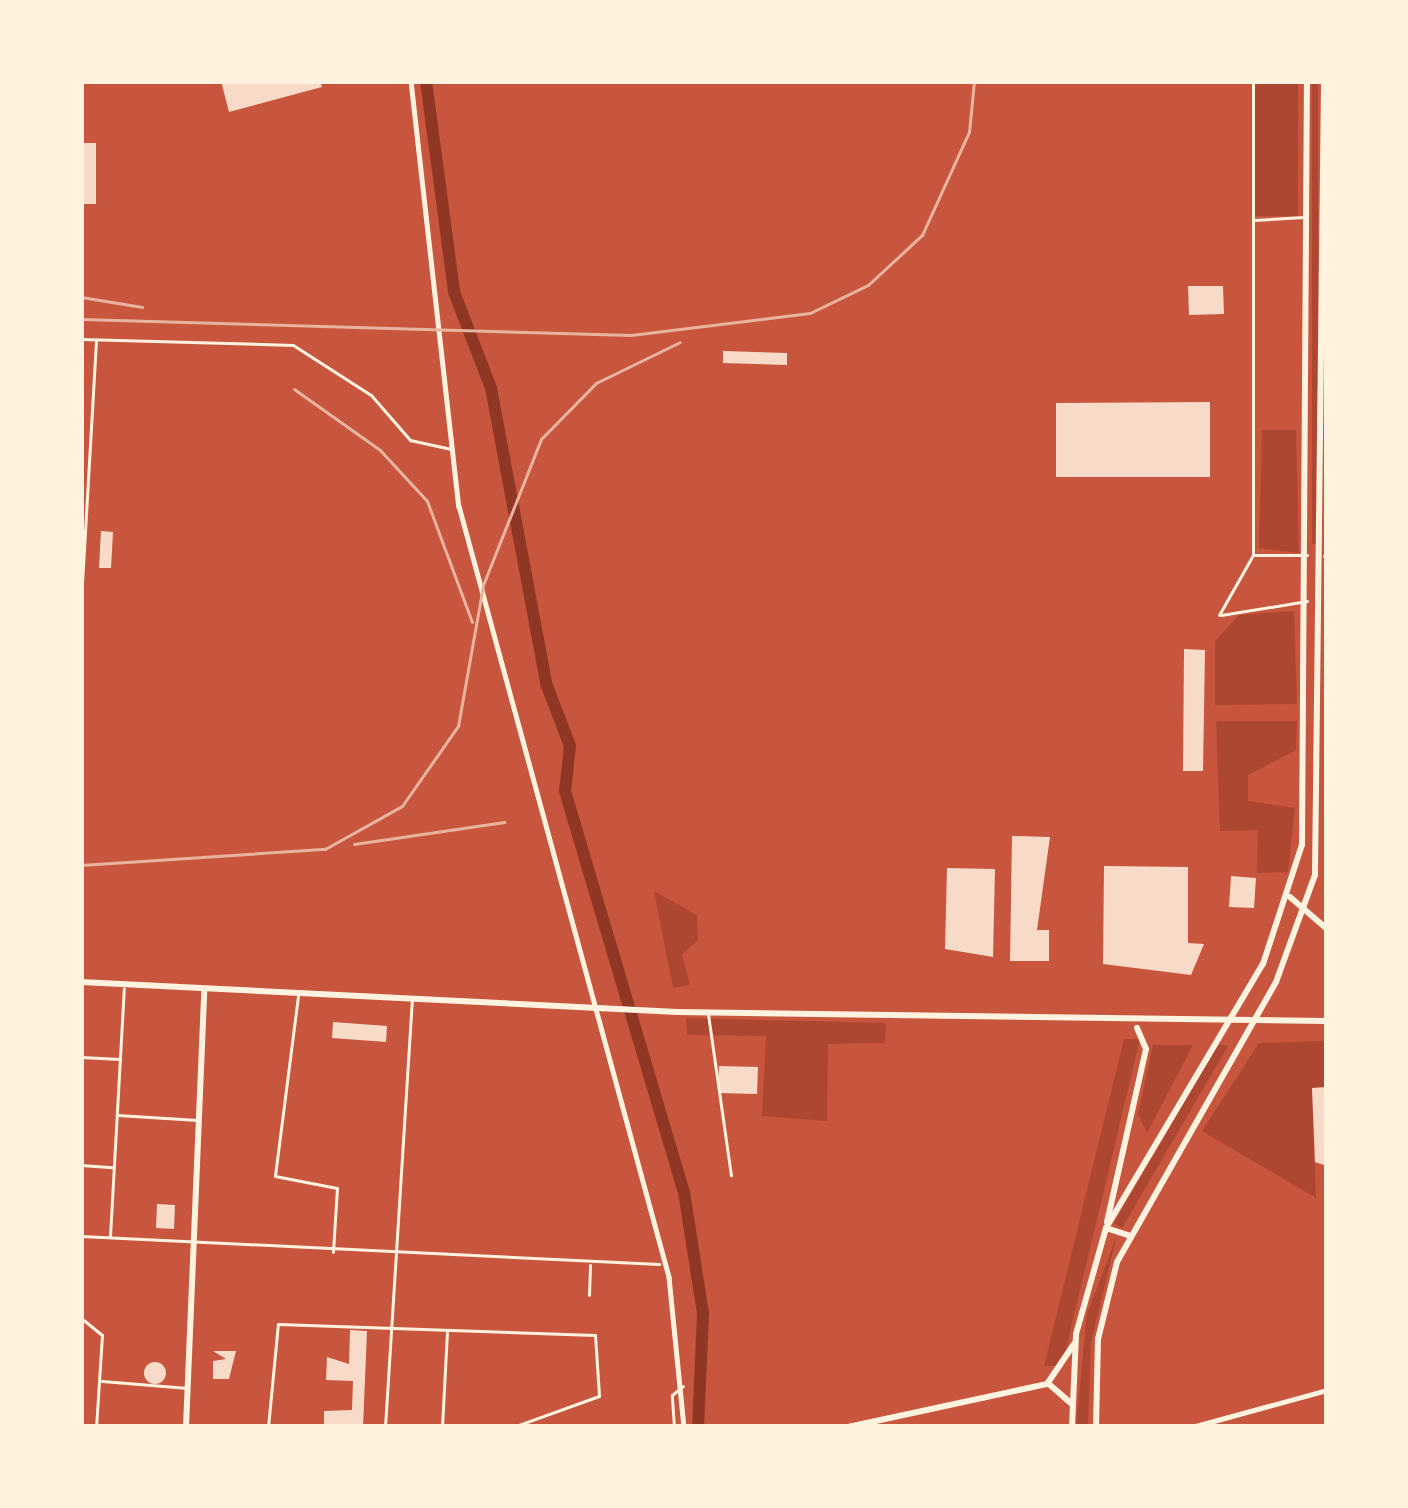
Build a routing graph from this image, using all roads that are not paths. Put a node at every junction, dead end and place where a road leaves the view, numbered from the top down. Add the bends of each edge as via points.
1 (411, 81) edge
2 (1252, 81) edge
3 (1307, 81) edge
4 (1324, 81) edge
5 (1306, 217) junction
6 (1325, 219) edge
7 (1252, 220) junction
8 (1294, 220) junction
9 (1307, 240) junction
10 (81, 339) edge
11 (96, 340) junction
12 (452, 449) junction
13 (1253, 554) junction
14 (1307, 556) junction
15 (1325, 556) edge
16 (81, 602) edge
17 (1307, 602) junction
18 (1290, 897) junction
19 (1308, 904) junction
20 (1327, 928) edge
21 (81, 982) edge
22 (124, 985) junction
23 (204, 988) junction
24 (298, 993) junction
25 (412, 999) junction
26 (594, 1008) junction
27 (708, 1012) junction
28 (1327, 1021) edge
29 (1252, 1024) junction
30 (1134, 1025) junction
31 (1224, 1025) junction
32 (81, 1057) edge
33 (120, 1059) junction
34 (116, 1115) junction
35 (200, 1120) junction
36 (81, 1165) edge
37 (113, 1167) junction
38 (731, 1175) dead end
39 (1106, 1228) junction
40 (1128, 1234) junction
41 (81, 1236) edge
42 (110, 1238) junction
43 (194, 1244) junction
44 (333, 1254) junction
45 (395, 1257) junction
46 (590, 1263) junction
47 (659, 1264) junction
48 (589, 1295) dead end
49 (81, 1318) edge
50 (390, 1328) junction
51 (447, 1330) junction
52 (1076, 1338) junction
53 (100, 1381) junction
54 (1047, 1384) junction
55 (683, 1386) junction
56 (188, 1388) junction
57 (1327, 1390) edge
58 (1071, 1403) junction
59 (1095, 1424) edge
60 (1206, 1425) edge
61 (96, 1427) edge
62 (186, 1427) edge
63 (268, 1427) edge
64 (385, 1427) edge
65 (442, 1427) edge
66 (513, 1427) edge
67 (674, 1427) edge
68 (684, 1427) edge
69 (848, 1427) edge
70 (1072, 1427) edge
71 (1192, 1427) edge

1 - 12 street
2 - 7 street
3 - 5 main road
4 - 6 main road
5 - 8 street
5 - 9 main road
6 - 15 main road
7 - 8 street
7 - 13 street
8 - 9 street
9 - 14 main road
10 - 11 street
11 - 12 street via 293,345 352,380 410,440
11 - 16 street
12 - 26 street
13 - 14 street
13 - 17 street via 1219,615
14 - 15 main road
14 - 17 main road
15 - 19 main road via 1323,806
17 - 18 main road via 1305,806
18 - 19 main road
18 - 31 main road
19 - 20 main road
19 - 29 main road
21 - 22 main road
22 - 23 main road
22 - 33 street
23 - 24 main road
23 - 35 main road
24 - 25 main road
24 - 44 street via 275,1176 337,1188
25 - 26 main road
25 - 45 street
26 - 27 main road
26 - 47 street
27 - 30 main road
27 - 38 street
28 - 29 main road
29 - 31 main road
29 - 40 main road
30 - 31 main road
30 - 39 main road via 1146,1049
31 - 39 main road
32 - 33 street
33 - 34 street
34 - 35 street
34 - 37 street
35 - 43 main road
36 - 37 street
37 - 42 street
39 - 40 main road
39 - 52 main road
40 - 59 main road via 1102,1315
41 - 42 street
42 - 43 street
43 - 44 street
43 - 56 main road
44 - 45 street
45 - 46 street
45 - 50 street
46 - 47 street
46 - 48 street
47 - 55 street
49 - 53 street via 100,1326
50 - 51 street
50 - 63 street via 278,1324
50 - 64 street
51 - 65 street
51 - 66 street via 595,1335 599,1396
52 - 54 main road
52 - 58 main road
53 - 56 street
53 - 61 street
54 - 58 main road
54 - 69 main road
55 - 67 street via 672,1395
55 - 68 street
56 - 62 main road
57 - 60 street
58 - 70 main road
60 - 71 street

